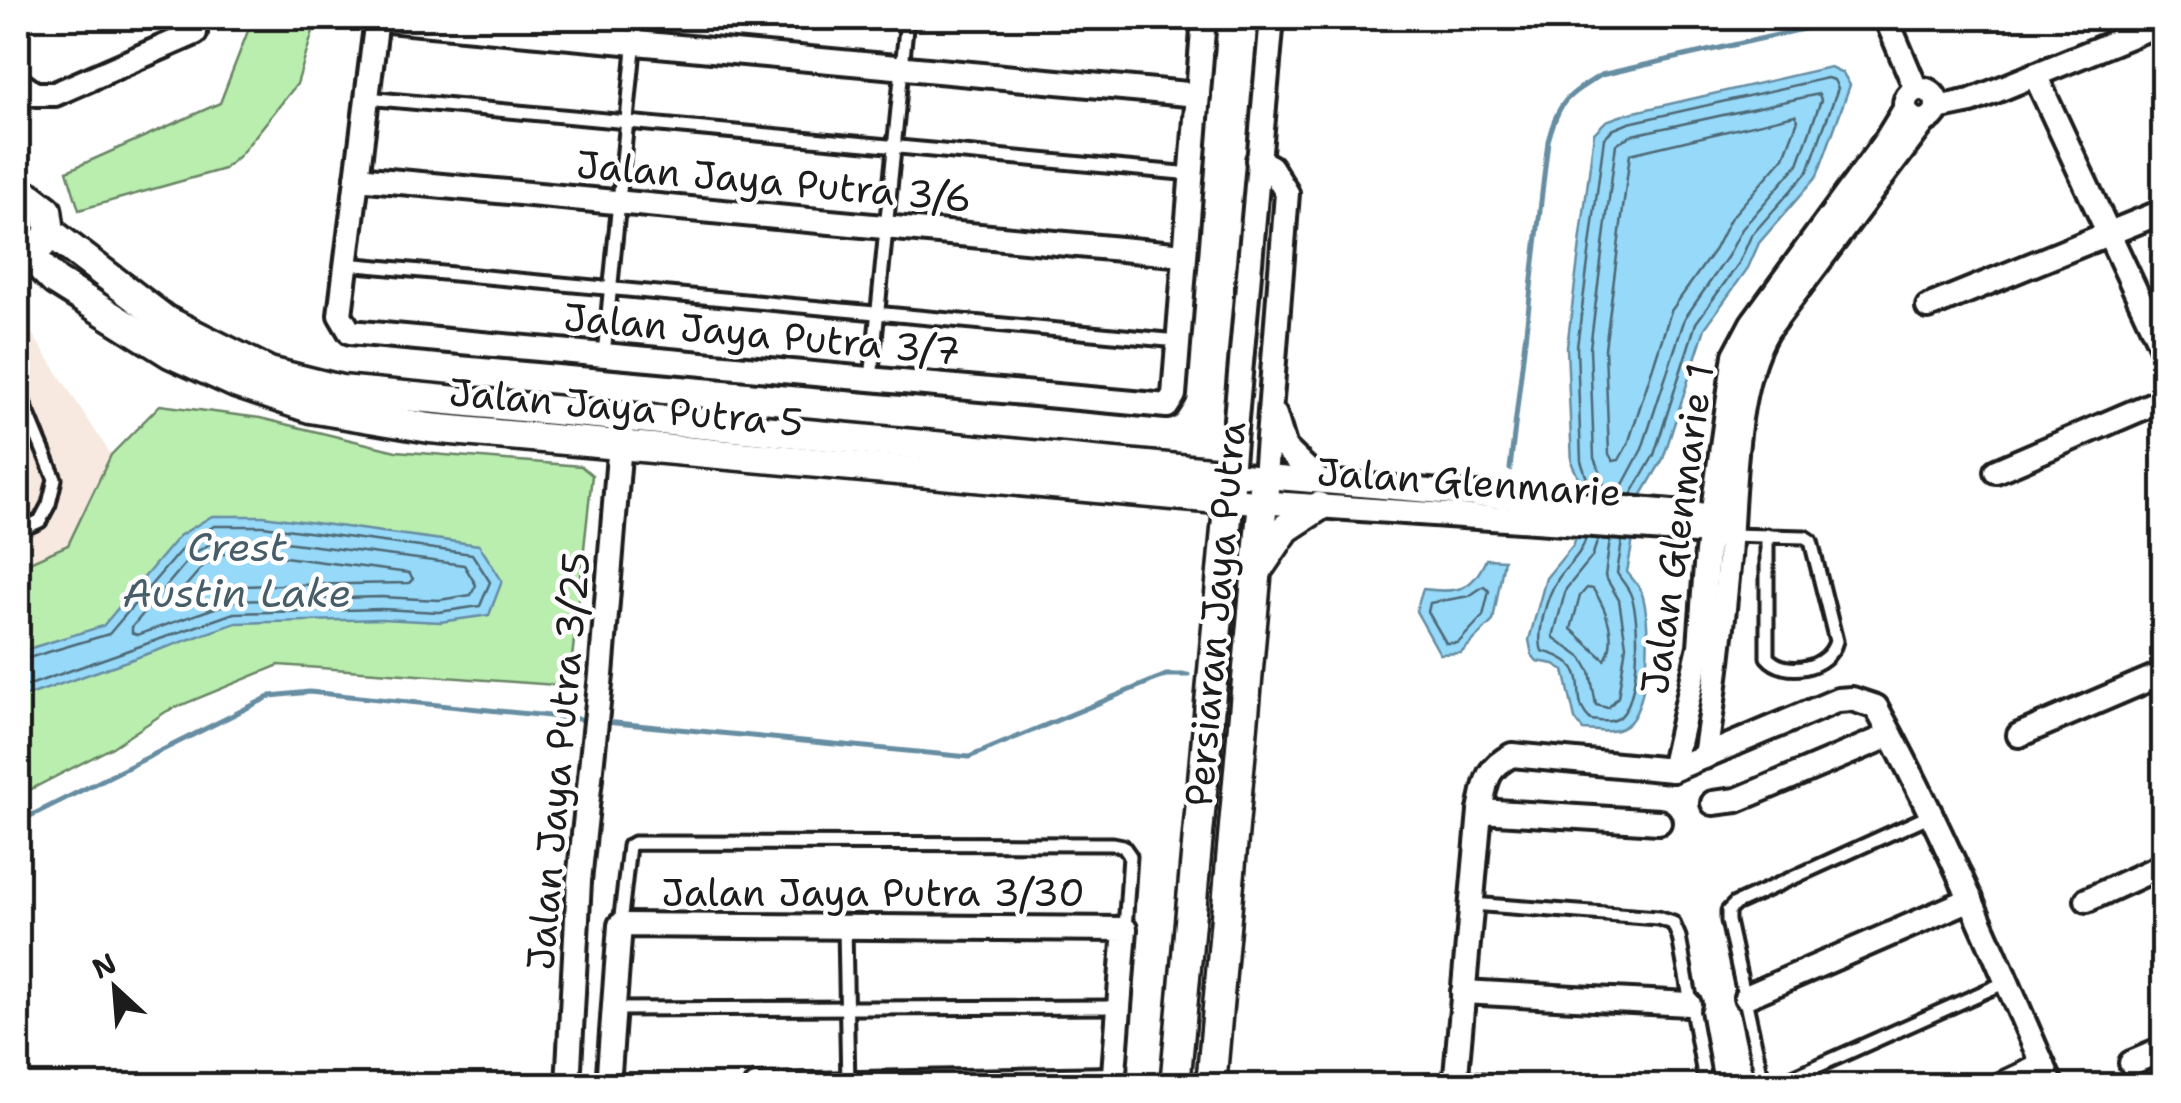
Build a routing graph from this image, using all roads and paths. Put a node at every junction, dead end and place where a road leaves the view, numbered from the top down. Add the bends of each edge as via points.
1 (377, 18) edge
2 (638, 18) edge
3 (907, 18) edge
4 (1204, 18) edge
5 (1272, 18) edge
6 (1886, 18) edge
7 (2164, 22) edge
8 (194, 33) dead end
9 (635, 43) junction
10 (902, 68) junction
11 (2035, 75) junction
12 (18, 82) edge
13 (1198, 95) junction
14 (367, 98) junction
15 (1920, 107) junction
16 (627, 122) junction
17 (894, 146) junction
18 (1258, 160) junction
19 (1192, 174) junction
20 (357, 178) junction
21 (18, 194) edge
22 (619, 202) junction
23 (2164, 212) edge
24 (886, 227) junction
25 (50, 232) junction
26 (2109, 235) junction
27 (22, 252) edge
28 (1185, 255) junction
29 (346, 264) junction
30 (611, 288) junction
31 (1928, 307) dead end
32 (878, 313) junction
33 (1178, 341) junction
34 (2164, 352) edge
35 (604, 355) junction
36 (871, 380) junction
37 (18, 390) edge
38 (2164, 399) edge
39 (1271, 402) junction
40 (23, 418) edge
41 (622, 431) junction
42 (1996, 471) dead end
43 (1230, 487) junction
44 (1264, 490) junction
45 (1318, 494) junction
46 (1721, 525) junction
47 (18, 531) edge
48 (1764, 534) junction
49 (1258, 572) junction
50 (1710, 648) junction
51 (2164, 673) edge
52 (1714, 700) junction
53 (1891, 735) junction
54 (2019, 735) dead end
55 (1745, 740) junction
56 (1705, 757) junction
57 (1672, 770) junction
58 (1712, 804) dead end
59 (1480, 811) junction
60 (1931, 815) junction
61 (1659, 822) dead end
62 (2164, 865) edge
63 (1971, 899) junction
64 (2087, 900) dead end
65 (1472, 904) junction
66 (620, 926) junction
67 (845, 927) junction
68 (1125, 929) junction
69 (2006, 982) junction
70 (1464, 992) junction
71 (1746, 998) junction
72 (1689, 1004) junction
73 (1119, 1007) junction
74 (846, 1008) junction
75 (614, 1009) junction
76 (2164, 1049) edge
77 (2131, 1063) dead end
78 (2048, 1075) edge
79 (1455, 1081) edge
80 (1113, 1082) edge
81 (848, 1085) edge
82 (568, 1086) edge
83 (608, 1086) edge
84 (756, 1086) edge
85 (1174, 1086) edge
86 (1211, 1086) edge
87 (1531, 1086) edge
88 (1706, 1086) edge
89 (1764, 1086) edge
90 (1774, 1086) edge
91 (1998, 1086) edge

1 - 9 street
1 - 14 street
2 - 9 lane
3 - 10 lane
4 - 13 street
5 - 18 street, Persiaran Jaya Putra
6 - 15 street
7 - 11 street
8 - 12 street via 55,94 35,94
9 - 10 street
9 - 16 lane
10 - 13 street
10 - 17 lane
11 - 15 street via 1970,101
11 - 26 street
13 - 19 street
14 - 16 lane
14 - 20 street
15 - 46 street, Jalan Glenmarie 1 via 1798,274 1752,323 1736,355
16 - 17 lane
16 - 22 lane
17 - 19 lane
17 - 24 lane
18 - 39 street, Persiaran Jaya Putra via 1287,192
18 - 43 street, Persiaran Jaya Putra
19 - 28 street
20 - 22 street, Jalan Jaya Putra 3/6
20 - 29 street
21 - 25 street, Jalan Jaya Putra 5 via 40,202
22 - 24 street, Jalan Jaya Putra 3/6
22 - 30 lane
23 - 26 street
24 - 28 street, Jalan Jaya Putra 3/6
24 - 32 lane
25 - 27 street via 45,242
25 - 41 street, Jalan Jaya Putra 5 via 165,320 269,372 341,390
26 - 31 street
26 - 34 street
27 - 41 street, Jalan Jaya Putra 5 via 55,281 170,352 310,408 430,428
28 - 33 street
29 - 30 lane
29 - 35 street, Jalan Jaya Putra 3/7 via 340,315 350,332
30 - 32 lane
30 - 35 lane
32 - 33 lane
32 - 36 lane
33 - 36 street, Jalan Jaya Putra 3/7 via 1167,406
35 - 36 street, Jalan Jaya Putra 3/7
37 - 40 lane
38 - 42 street
39 - 44 street, Persiaran Jaya Putra
39 - 45 street via 1286,448
40 - 47 lane via 55,479 40,521
41 - 43 street, Jalan Jaya Putra 5
41 - 82 street, Jalan Jaya Putra 3/25 via 578,881
43 - 44 street, Jalan Jaya Putra 5
43 - 85 street, Persiaran Jaya Putra
44 - 45 street, Jalan Glenmarie
44 - 49 street, Persiaran Jaya Putra
45 - 46 street, Jalan Glenmarie
45 - 49 street
46 - 48 lane
46 - 50 street, Jalan Glenmarie 1
48 - 48 lane via 1768,657 1776,668 1792,671 1826,658 1836,641 1811,541
49 - 86 street, Persiaran Jaya Putra
50 - 52 street, Jalan Glenmarie 1
50 - 57 street, Jalan Glenmarie 1
51 - 54 street
52 - 55 street via 1724,722
52 - 56 street, Jalan Glenmarie 1
53 - 55 street via 1876,707 1852,698
53 - 58 street via 1737,800
53 - 60 street
55 - 56 street
56 - 57 street
57 - 59 street via 1512,754 1487,776
59 - 61 street
59 - 65 street
60 - 63 street
60 - 71 lane via 1734,904 1728,921
62 - 64 street
63 - 69 street
63 - 71 street
65 - 70 street
65 - 72 lane via 1673,923
66 - 67 street, Jalan Jaya Putra 3/30
66 - 68 lane via 634,843 1113,844 1130,856
66 - 75 street, Jalan Jaya Putra 3/25
67 - 68 street, Jalan Jaya Putra 3/30
67 - 74 lane
68 - 73 street
69 - 78 street
69 - 90 lane
70 - 72 street
70 - 79 street
71 - 89 lane
72 - 88 lane
73 - 74 lane
73 - 80 street
74 - 75 lane
74 - 81 lane
75 - 83 street, Jalan Jaya Putra 3/25
76 - 77 street
78 - 91 street
79 - 87 lane
80 - 81 street
81 - 84 street

